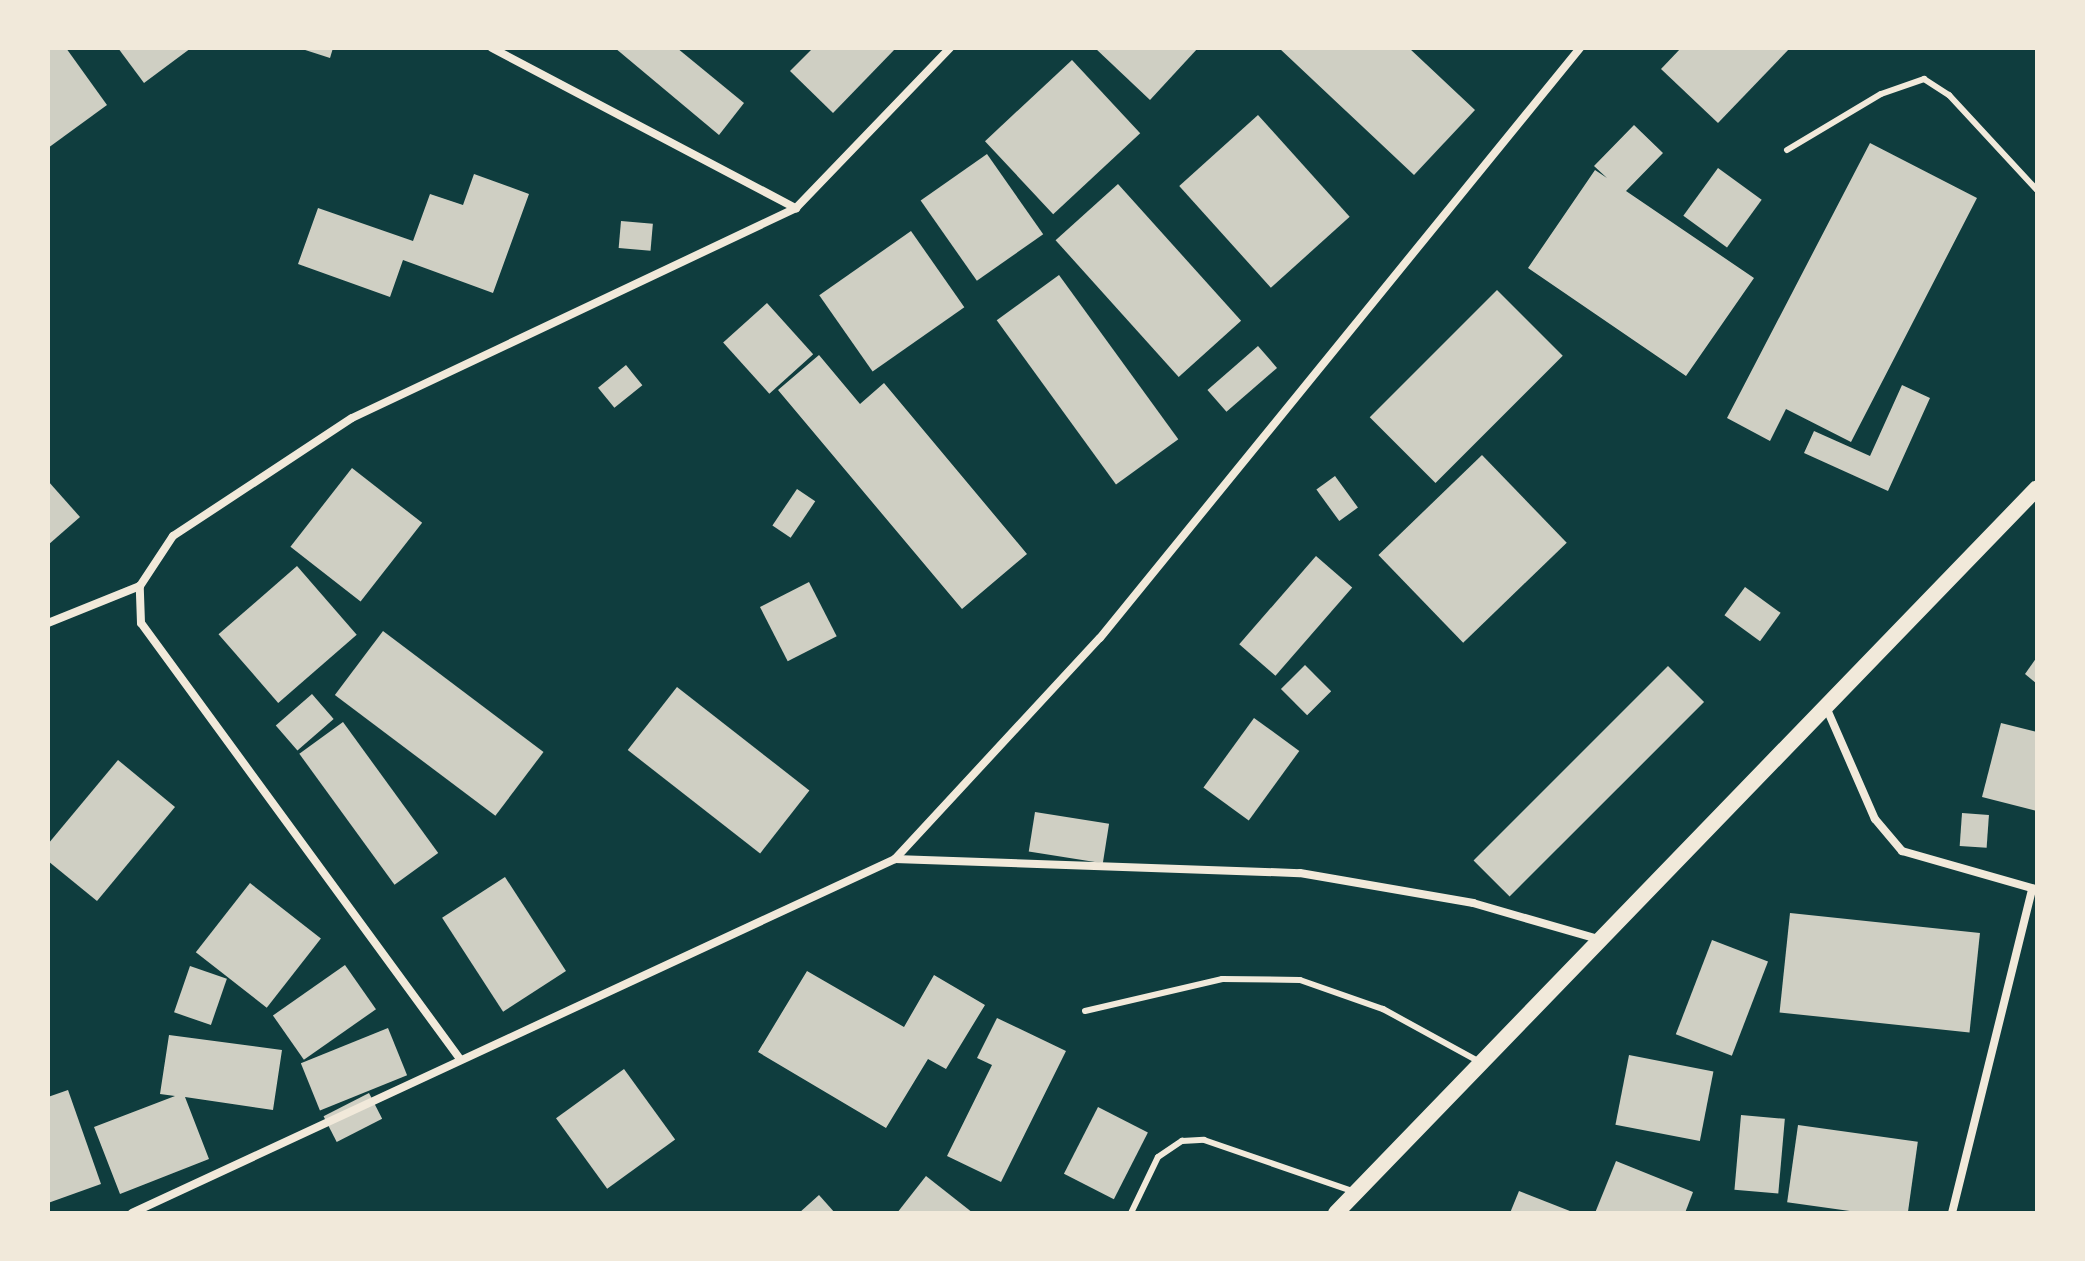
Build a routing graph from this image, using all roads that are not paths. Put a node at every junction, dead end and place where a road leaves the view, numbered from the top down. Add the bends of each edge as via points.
1 (492, 48) edge
2 (950, 48) edge
3 (1580, 48) edge
4 (1787, 150) dead end
5 (2037, 190) edge
6 (796, 208) junction
7 (2037, 488) edge
8 (140, 586) junction
9 (48, 623) edge
10 (1825, 707) junction
11 (895, 859) junction
12 (2034, 889) edge
13 (1594, 938) junction
14 (1085, 1011) dead end
15 (460, 1059) junction
16 (1478, 1061) junction
17 (1355, 1192) junction
18 (132, 1213) edge
19 (1131, 1213) edge
20 (1336, 1213) edge
21 (1952, 1213) edge

1 - 6 street
2 - 6 street
3 - 11 street via 1100,638
4 - 5 lane via 1881,94 1924,79 1949,95
6 - 8 street via 352,418 173,536
7 - 10 main road
8 - 9 street
8 - 15 street via 141,623
10 - 12 street via 1875,819 1902,851
10 - 13 main road
11 - 13 street via 1300,873 1473,903
11 - 15 street
12 - 21 street
13 - 16 main road
14 - 16 lane via 1222,979 1300,980 1383,1009
15 - 18 street
16 - 17 main road
17 - 19 lane via 1204,1140 1182,1141 1158,1157
17 - 20 main road

